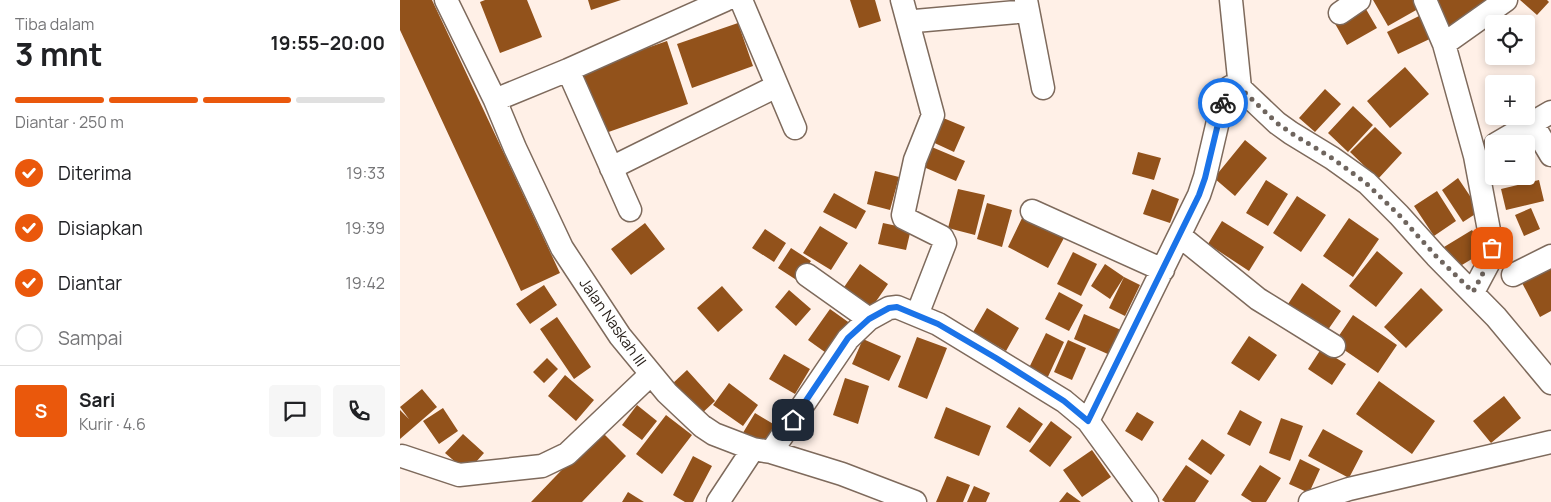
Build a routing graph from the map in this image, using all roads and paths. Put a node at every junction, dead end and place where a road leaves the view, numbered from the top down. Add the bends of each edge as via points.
1 (446, 0) edge
2 (725, 0) edge
3 (741, 0) edge
4 (902, 0) edge
5 (1230, 0) edge
6 (1359, 0) edge
7 (1424, 0) edge
8 (1506, 0) edge
9 (1027, 5) edge
10 (912, 10) edge
11 (1340, 13) dead end
12 (1444, 44) junction
13 (568, 70) junction
14 (778, 86) junction
15 (1043, 88) dead end
16 (1240, 88) junction
17 (934, 94) dead end
18 (495, 100) junction
19 (1542, 118) edge
20 (795, 128) dead end
21 (1511, 135) edge
22 (1485, 141) edge
23 (1551, 155) edge
24 (612, 168) junction
25 (1489, 185) edge
26 (630, 210) dead end
27 (1032, 211) dead end
28 (1180, 236) junction
29 (1551, 256) edge
30 (1163, 270) junction
31 (806, 275) dead end
32 (1513, 275) dead end
33 (1473, 292) junction
34 (917, 315) junction
35 (869, 319) junction
36 (1334, 346) dead end
37 (650, 375) junction
38 (1551, 383) edge
39 (1088, 421) junction
40 (1551, 442) edge
41 (762, 451) junction
42 (402, 456) dead end
43 (718, 502) edge
44 (915, 502) edge
45 (1147, 502) edge
46 (1310, 502) edge

1 - 18 street, Jalan Naskah III
2 - 13 street
3 - 14 street
4 - 34 street via 933,115 915,160 903,215 942,236 945,243
5 - 16 street
6 - 11 street
7 - 12 street
8 - 12 street
9 - 10 street
9 - 15 street
10 - 17 street
12 - 22 street
13 - 18 street
13 - 24 street
14 - 20 street
14 - 24 street
16 - 28 street via 1230,87 1226,92 1205,178
16 - 33 street via 1277,123 1366,183
18 - 37 street, Jalan Naskah III via 562,248
19 - 21 street
19 - 23 street
24 - 26 street
25 - 33 street via 1492,248 1489,262
27 - 30 street
28 - 30 street
28 - 36 street via 1258,299
29 - 32 street
30 - 39 street
31 - 35 street
33 - 38 street
34 - 35 street via 893,307
34 - 39 street via 938,324 1038,384
35 - 41 street via 848,338
37 - 41 street, Jalan Naskah III via 702,426 714,434
37 - 42 street via 567,454 542,466 459,475
39 - 45 street
40 - 46 street via 1349,489
41 - 43 street
41 - 44 street, Jalan Naskah III via 842,474

